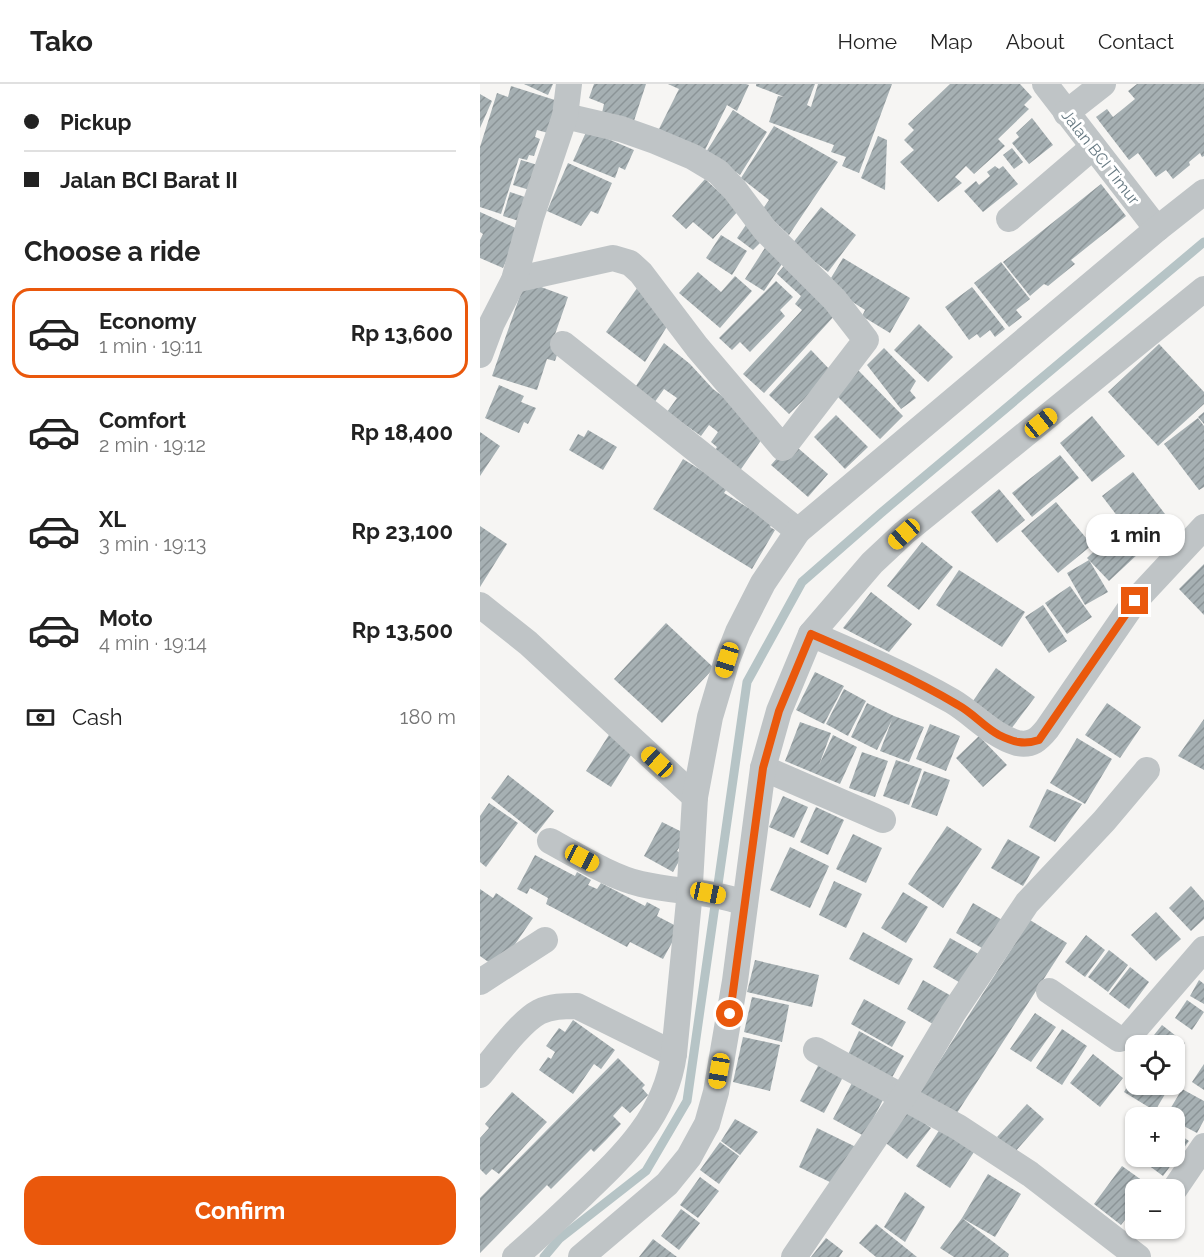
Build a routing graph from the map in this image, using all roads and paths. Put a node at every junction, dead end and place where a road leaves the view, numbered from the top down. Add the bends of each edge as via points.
1 (569, 84) edge
2 (1045, 84) edge
3 (1103, 84) edge
4 (1066, 113) junction
5 (566, 116) junction
6 (1093, 147) junction
7 (1204, 192) edge
8 (1010, 219) dead end
9 (1157, 229) junction
10 (514, 280) junction
11 (1204, 289) edge
12 (563, 344) dead end
13 (480, 355) edge
14 (1204, 527) edge
15 (798, 531) junction
16 (480, 605) edge
17 (811, 634) junction
18 (763, 768) junction
19 (1147, 770) dead end
20 (695, 797) junction
21 (883, 820) dead end
22 (550, 841) dead end
23 (718, 896) junction
24 (544, 940) dead end
25 (1204, 949) edge
26 (480, 982) edge
27 (1049, 991) dead end
28 (816, 1050) dead end
29 (674, 1054) junction
30 (480, 1075) edge
31 (903, 1097) junction
32 (1204, 1146) edge
33 (1182, 1179) edge
34 (588, 1255) edge
35 (515, 1257) edge
36 (794, 1257) edge
37 (1138, 1257) edge

1 - 5 street
2 - 4 street, Jalan BCI Timur
3 - 4 street
4 - 6 street, Jalan BCI Timur
5 - 10 street
5 - 10 street via 655,141 718,172 765,230 835,300 866,340 783,448 630,263 613,258
6 - 8 street
6 - 9 street, Jalan BCI Timur
7 - 9 street
9 - 15 street
10 - 13 street
11 - 17 street via 904,534 872,563
12 - 15 street
14 - 17 street via 1135,601 1039,740 1029,744 998,735 930,688
15 - 20 street via 763,583 727,660 710,717
16 - 20 street via 528,643
17 - 18 street via 779,711
18 - 21 street
18 - 23 street
19 - 31 street via 1027,903 953,1013
20 - 23 street
22 - 23 street via 640,884
23 - 29 street
23 - 34 street via 727,1030 707,1124 689,1158 667,1184
24 - 26 street
25 - 27 street via 1124,1038 1119,1039
28 - 31 street
29 - 30 street via 577,1006 560,1006 529,1019
29 - 35 street via 659,1105 622,1158
31 - 36 street
31 - 37 street via 1030,1173
32 - 33 street

